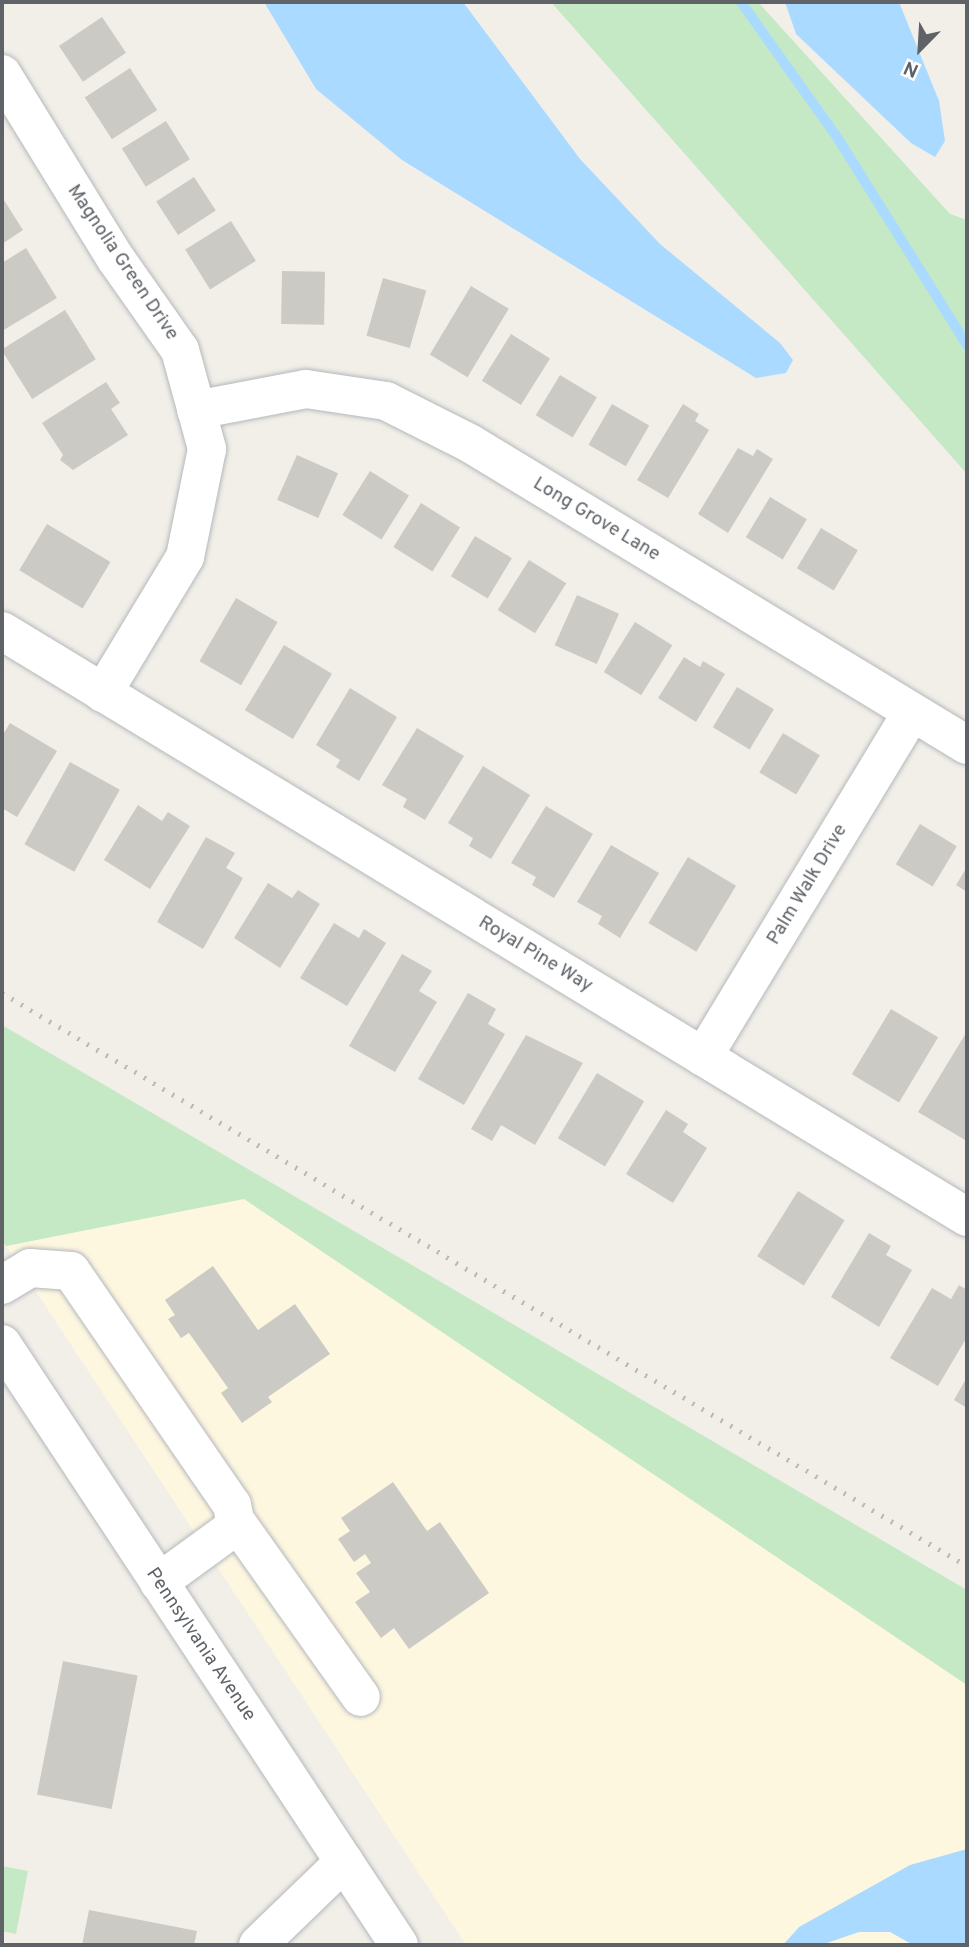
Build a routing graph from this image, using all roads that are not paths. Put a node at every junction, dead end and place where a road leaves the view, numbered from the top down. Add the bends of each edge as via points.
1 (2, 74) edge
2 (196, 410) junction
3 (2, 631) edge
4 (103, 693) junction
5 (912, 712) junction
6 (967, 745) edge
7 (703, 1057) junction
8 (967, 1217) edge
9 (2, 1284) edge
10 (2, 1344) edge
11 (235, 1520) junction
12 (159, 1582) junction
13 (361, 1697) dead end
14 (344, 1862) junction
15 (257, 1945) edge
16 (399, 1945) edge

1 - 2 street, Magnolia Green Drive via 116,259 180,350
2 - 4 street, Magnolia Green Drive via 207,449 185,557
2 - 5 street, Long Grove Lane via 306,389 386,401 471,444
3 - 4 street, Royal Pine Way
4 - 7 street, Royal Pine Way
5 - 6 street, Long Grove Lane
5 - 7 street, Palm Walk Drive
7 - 8 street, Royal Pine Way
9 - 11 street via 30,1268 71,1272 232,1506
10 - 12 street, Pennsylvania Avenue
11 - 12 street via 229,1531
11 - 13 street
12 - 14 street, Pennsylvania Avenue
14 - 15 street
14 - 16 street, Pennsylvania Avenue

